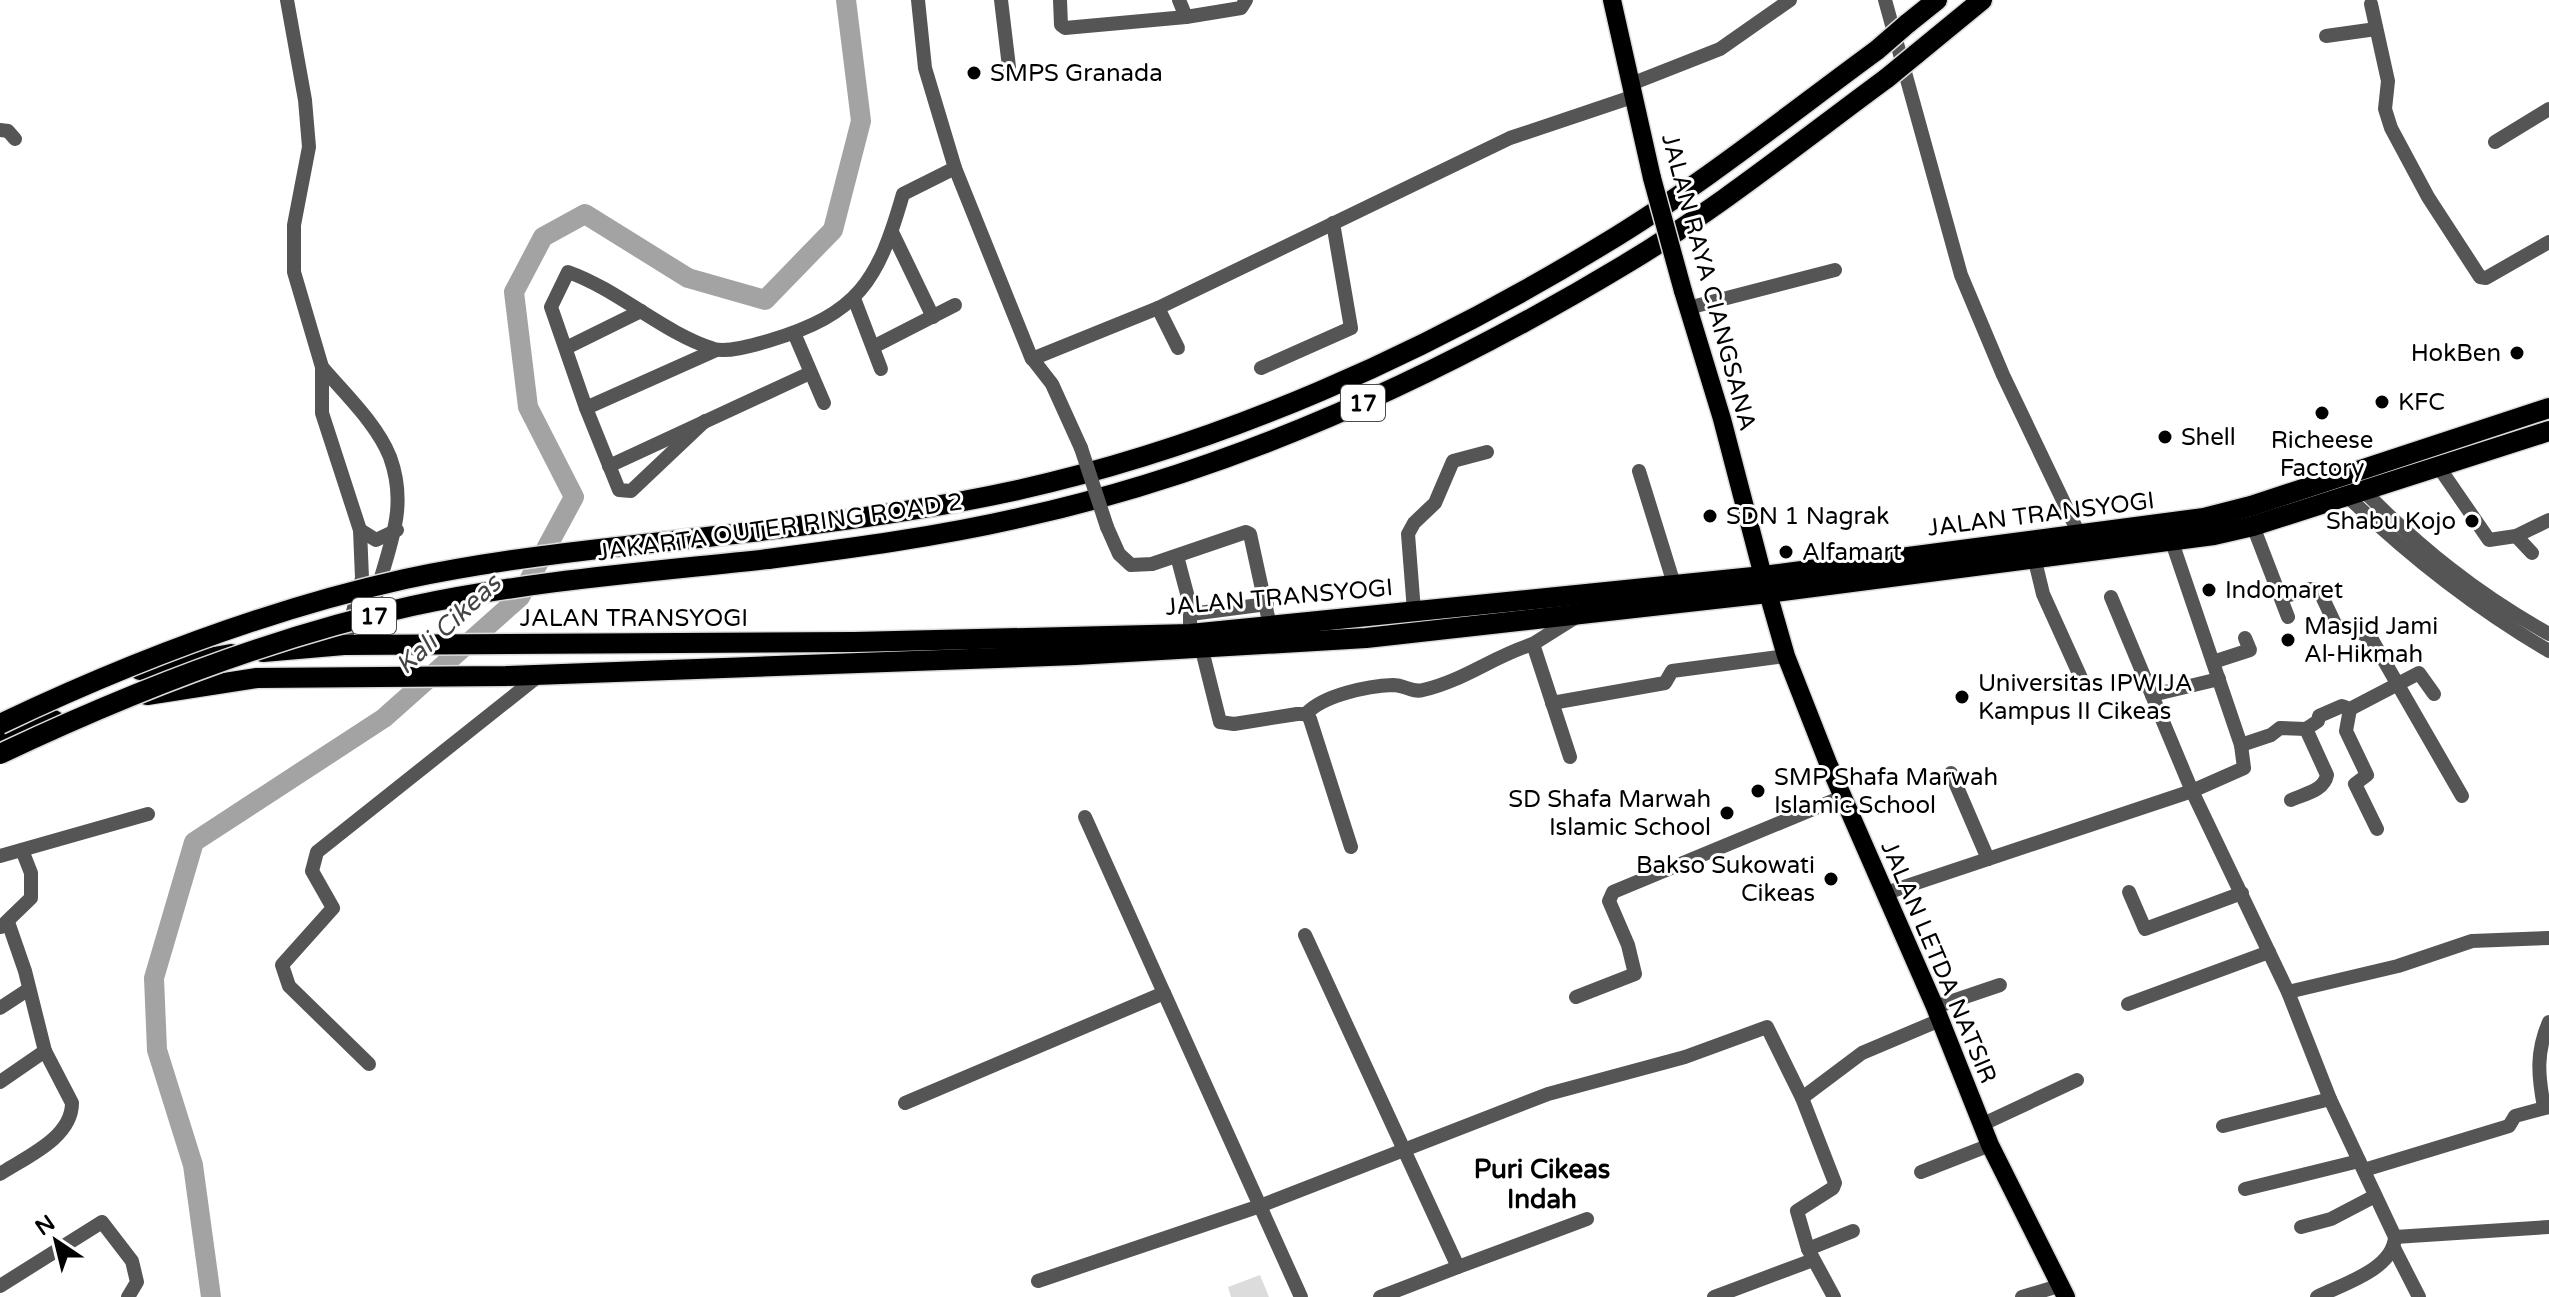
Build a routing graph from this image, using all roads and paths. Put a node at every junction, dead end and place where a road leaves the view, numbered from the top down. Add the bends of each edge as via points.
1 (287, 0) edge
2 (918, 0) edge
3 (1001, 0) edge
4 (1060, 0) edge
5 (1179, 0) edge
6 (1246, 0) edge
7 (1612, 0) edge
8 (1790, 0) edge
9 (1885, 0) edge
10 (1937, 0) edge
11 (1982, 0) edge
12 (2371, 4) dead end
13 (1186, 17) junction
14 (2376, 29) junction
15 (2326, 36) dead end
16 (1009, 67) dead end
17 (1633, 90) junction
18 (2549, 109) edge
19 (0, 130) edge
20 (15, 139) dead end
21 (2495, 142) dead end
22 (955, 168) junction
23 (1333, 223) junction
24 (892, 232) junction
25 (2549, 242) edge
26 (1835, 270) dead end
27 (1685, 300) junction
28 (855, 301) junction
29 (955, 305) dead end
30 (1158, 308) junction
31 (641, 311) junction
32 (933, 317) junction
33 (794, 333) junction
34 (873, 347) junction
35 (566, 348) junction
36 (1178, 348) dead end
37 (716, 350) junction
38 (1032, 359) junction
39 (322, 367) junction
40 (1261, 368) dead end
41 (881, 369) dead end
42 (810, 373) junction
43 (824, 403) dead end
44 (586, 408) junction
45 (2549, 408) edge
46 (705, 421) junction
47 (2476, 431) junction
48 (2549, 431) edge
49 (1487, 452) dead end
50 (2482, 452) junction
51 (609, 466) junction
52 (2438, 466) junction
53 (1639, 471) dead end
54 (2354, 492) junction
55 (2549, 520) edge
56 (2253, 526) junction
57 (360, 530) junction
58 (397, 530) junction
59 (2079, 534) junction
60 (2516, 536) junction
61 (2172, 542) junction
62 (2532, 553) dead end
63 (1177, 556) junction
64 (2035, 561) junction
65 (1674, 584) junction
66 (1765, 585) junction
67 (2111, 597) dead end
68 (2282, 597) junction
69 (1267, 604) junction
70 (1414, 611) junction
71 (1580, 614) junction
72 (2288, 617) dead end
73 (2505, 617) junction
74 (1270, 626) junction
75 (1364, 628) junction
76 (1194, 633) junction
77 (2549, 634) edge
78 (2245, 638) dead end
79 (1533, 644) junction
80 (344, 645) junction
81 (375, 645) junction
82 (2549, 651) edge
83 (1786, 656) junction
84 (2213, 662) junction
85 (541, 674) junction
86 (2081, 678) dead end
87 (2219, 679) junction
88 (2399, 684) junction
89 (2434, 694) dead end
90 (2152, 695) junction
91 (1552, 703) junction
92 (2350, 709) junction
93 (1306, 714) junction
94 (0, 716) edge
95 (0, 724) edge
96 (2306, 729) junction
97 (0, 744) edge
98 (2241, 745) junction
99 (0, 754) edge
100 (1570, 757) dead end
101 (1951, 773) dead end
102 (2192, 791) junction
103 (2462, 796) dead end
104 (1842, 797) junction
105 (2291, 800) dead end
106 (148, 814) dead end
107 (1085, 817) dead end
108 (2377, 829) dead end
109 (1351, 847) dead end
110 (22, 850) junction
111 (0, 856) edge
112 (1988, 859) junction
113 (2129, 892) dead end
114 (1886, 893) junction
115 (2242, 893) junction
116 (4, 925) edge
117 (1305, 935) dead end
118 (2549, 938) edge
119 (2269, 952) junction
120 (2000, 985) dead end
121 (29, 989) junction
122 (2288, 992) junction
123 (1164, 993) junction
124 (1576, 997) dead end
125 (2128, 1004) dead end
126 (0, 1008) edge
127 (1937, 1014) junction
128 (2549, 1022) edge
129 (45, 1051) junction
130 (369, 1064) dead end
131 (2077, 1080) dead end
132 (0, 1082) edge
133 (1802, 1098) junction
134 (2330, 1099) junction
135 (905, 1103) dead end
136 (2547, 1107) edge
137 (1981, 1125) junction
138 (2223, 1126) dead end
139 (1990, 1145) junction
140 (1403, 1150) junction
141 (2361, 1166) junction
142 (1921, 1172) dead end
143 (0, 1174) edge
144 (2245, 1189) dead end
145 (2375, 1196) junction
146 (1260, 1206) junction
147 (1587, 1219) dead end
148 (2301, 1227) dead end
149 (2549, 1227) edge
150 (1853, 1231) dead end
151 (2394, 1242) junction
152 (1810, 1254) junction
153 (1458, 1267) junction
154 (1038, 1281) dead end
155 (0, 1286) edge
156 (2064, 1291) edge
157 (1739, 1292) edge
158 (128, 1297) edge
159 (1301, 1297) edge
160 (1380, 1297) edge
161 (1714, 1297) edge
162 (1834, 1297) edge
163 (2022, 1297) edge
164 (2317, 1297) edge
165 (2419, 1297) edge

1 - 39 street via 309,147 294,225 294,272
2 - 22 street via 925,68
3 - 16 street
4 - 13 street via 1065,28
5 - 13 street
6 - 13 street via 1241,8
7 - 17 main road, JALAN RAYA CIANGSANA
8 - 17 street via 1720,49
9 - 59 street via 1961,275
10 - 95 highway, JAKARTA OUTER RING ROAD 2 / 17, bridge via 1699,182 1604,244 1468,321 1244,422 1088,472 896,514 492,563 390,583 317,602 113,673
11 - 99 highway, JAKARTA OUTER RING ROAD 2 / 17, bridge via 1716,205 1625,265 1484,345 1253,448 1124,491 900,542 496,591 411,607 324,629 165,683
12 - 14 street
14 - 15 street
14 - 25 street via 2388,81 2385,109 2391,128 2480,277
17 - 23 street via 1510,138
17 - 27 main road, JALAN RAYA CIANGSANA, bridge
18 - 21 street
19 - 20 street
22 - 24 street via 903,194
22 - 38 street
23 - 30 street
23 - 40 street via 1351,328
24 - 28 street via 873,277
24 - 32 street
26 - 27 street
27 - 66 main road, JALAN RAYA CIANGSANA
28 - 33 street
28 - 34 street
29 - 32 street
30 - 36 street
30 - 38 street
31 - 35 street
31 - 35 street via 596,282 568,272 551,307
31 - 37 street
32 - 34 street
33 - 37 street
33 - 42 street
34 - 41 street
35 - 44 street
37 - 44 street
38 - 63 street, bridge via 1058,395 1119,554 1131,565
39 - 57 street via 322,413
39 - 58 street via 390,457
42 - 43 street
42 - 46 street
44 - 51 street
45 - 47 highway, JALAN TRANSYOGI
46 - 51 street
46 - 51 street via 631,491 619,490
47 - 50 highway
47 - 59 highway, JALAN TRANSYOGI via 2251,506 2204,518
48 - 50 highway, JALAN TRANSYOGI
49 - 70 street via 1453,461 1435,503 1408,534
50 - 52 highway, JALAN TRANSYOGI
52 - 54 highway, JALAN TRANSYOGI
52 - 60 street via 2489,540
53 - 65 street
54 - 56 highway, JALAN TRANSYOGI
54 - 73 street
55 - 60 street
56 - 61 highway, JALAN TRANSYOGI
56 - 68 street
57 - 58 street via 376,540
57 - 80 street via 362,578
58 - 81 street via 377,594
59 - 66 highway, JALAN TRANSYOGI
60 - 62 street
61 - 64 highway, JALAN TRANSYOGI
61 - 84 street
63 - 69 street via 1250,534
63 - 76 street
64 - 66 highway, JALAN TRANSYOGI
64 - 86 street via 2046,602
65 - 66 highway, JALAN TRANSYOGI
65 - 70 highway, JALAN TRANSYOGI
66 - 71 highway, JALAN TRANSYOGI
66 - 83 main road, JALAN LETDA NATSIR
67 - 90 street
68 - 72 street
68 - 88 street via 2319,590 2336,626 2371,638
69 - 74 street
69 - 76 street
70 - 75 highway, JALAN TRANSYOGI
71 - 75 highway, JALAN TRANSYOGI
71 - 79 street
73 - 77 street
73 - 82 street
74 - 75 highway, JALAN TRANSYOGI
74 - 76 highway, JALAN TRANSYOGI
75 - 76 highway, JALAN TRANSYOGI
76 - 81 highway, JALAN TRANSYOGI
76 - 85 highway, JALAN TRANSYOGI
76 - 93 street via 1220,722
78 - 84 street via 2250,650
79 - 91 street
79 - 93 street via 1461,678 1422,690 1390,685 1322,701
80 - 81 highway, JALAN TRANSYOGI
80 - 94 highway, JALAN TRANSYOGI via 179,661 77,685
83 - 91 street via 1672,671 1665,683
83 - 104 main road, JALAN LETDA NATSIR
84 - 87 street
85 - 97 highway, JALAN TRANSYOGI via 214,683 135,697 46,722
85 - 130 street via 317,852 312,871 333,908 282,965 289,986
87 - 90 street
87 - 98 street
88 - 89 street via 2419,673
88 - 92 street
88 - 103 street
90 - 102 street
91 - 100 street
92 - 96 street via 2342,706 2319,716
92 - 108 street via 2346,731 2367,775 2355,784
93 - 109 street
96 - 98 street via 2280,728
96 - 105 street via 2326,782
98 - 102 street via 2244,768
101 - 112 street
102 - 112 street
102 - 115 street
104 - 114 main road, JALAN LETDA NATSIR
104 - 124 street via 1613,892 1609,901 1635,974
106 - 110 street
107 - 123 street
110 - 111 street
110 - 116 street via 31,873 31,898
112 - 114 street
113 - 115 street via 2145,929
114 - 127 main road, JALAN LETDA NATSIR
115 - 119 street
116 - 121 street
117 - 140 street
118 - 122 street via 2472,941 2398,966
119 - 122 street
119 - 125 street
120 - 127 street
121 - 126 street
121 - 129 street
122 - 134 street
123 - 135 street
123 - 146 street
127 - 133 street via 1862,1053
127 - 137 main road, JALAN LETDA NATSIR
128 - 136 street via 2539,1047 2538,1076
129 - 132 street
129 - 143 street via 72,1103 69,1119 53,1138
131 - 137 street
133 - 140 street via 1772,1033 1762,1028 1685,1057 1548,1094
133 - 152 street via 1835,1185 1797,1209
134 - 138 street
134 - 141 street
136 - 141 street via 2515,1116 2509,1126
137 - 139 main road, JALAN LETDA NATSIR
139 - 142 street
139 - 156 main road, JALAN LETDA NATSIR
140 - 146 street
140 - 153 street
141 - 144 street
141 - 145 street
145 - 148 street via 2331,1219
145 - 151 street
146 - 154 street
146 - 159 street
147 - 153 street
149 - 151 street
150 - 152 street
151 - 164 street via 2389,1256 2367,1272
151 - 165 street
152 - 157 street
152 - 162 street
153 - 160 street
155 - 158 street via 102,1222 132,1261 137,1282
156 - 163 street
157 - 161 street

